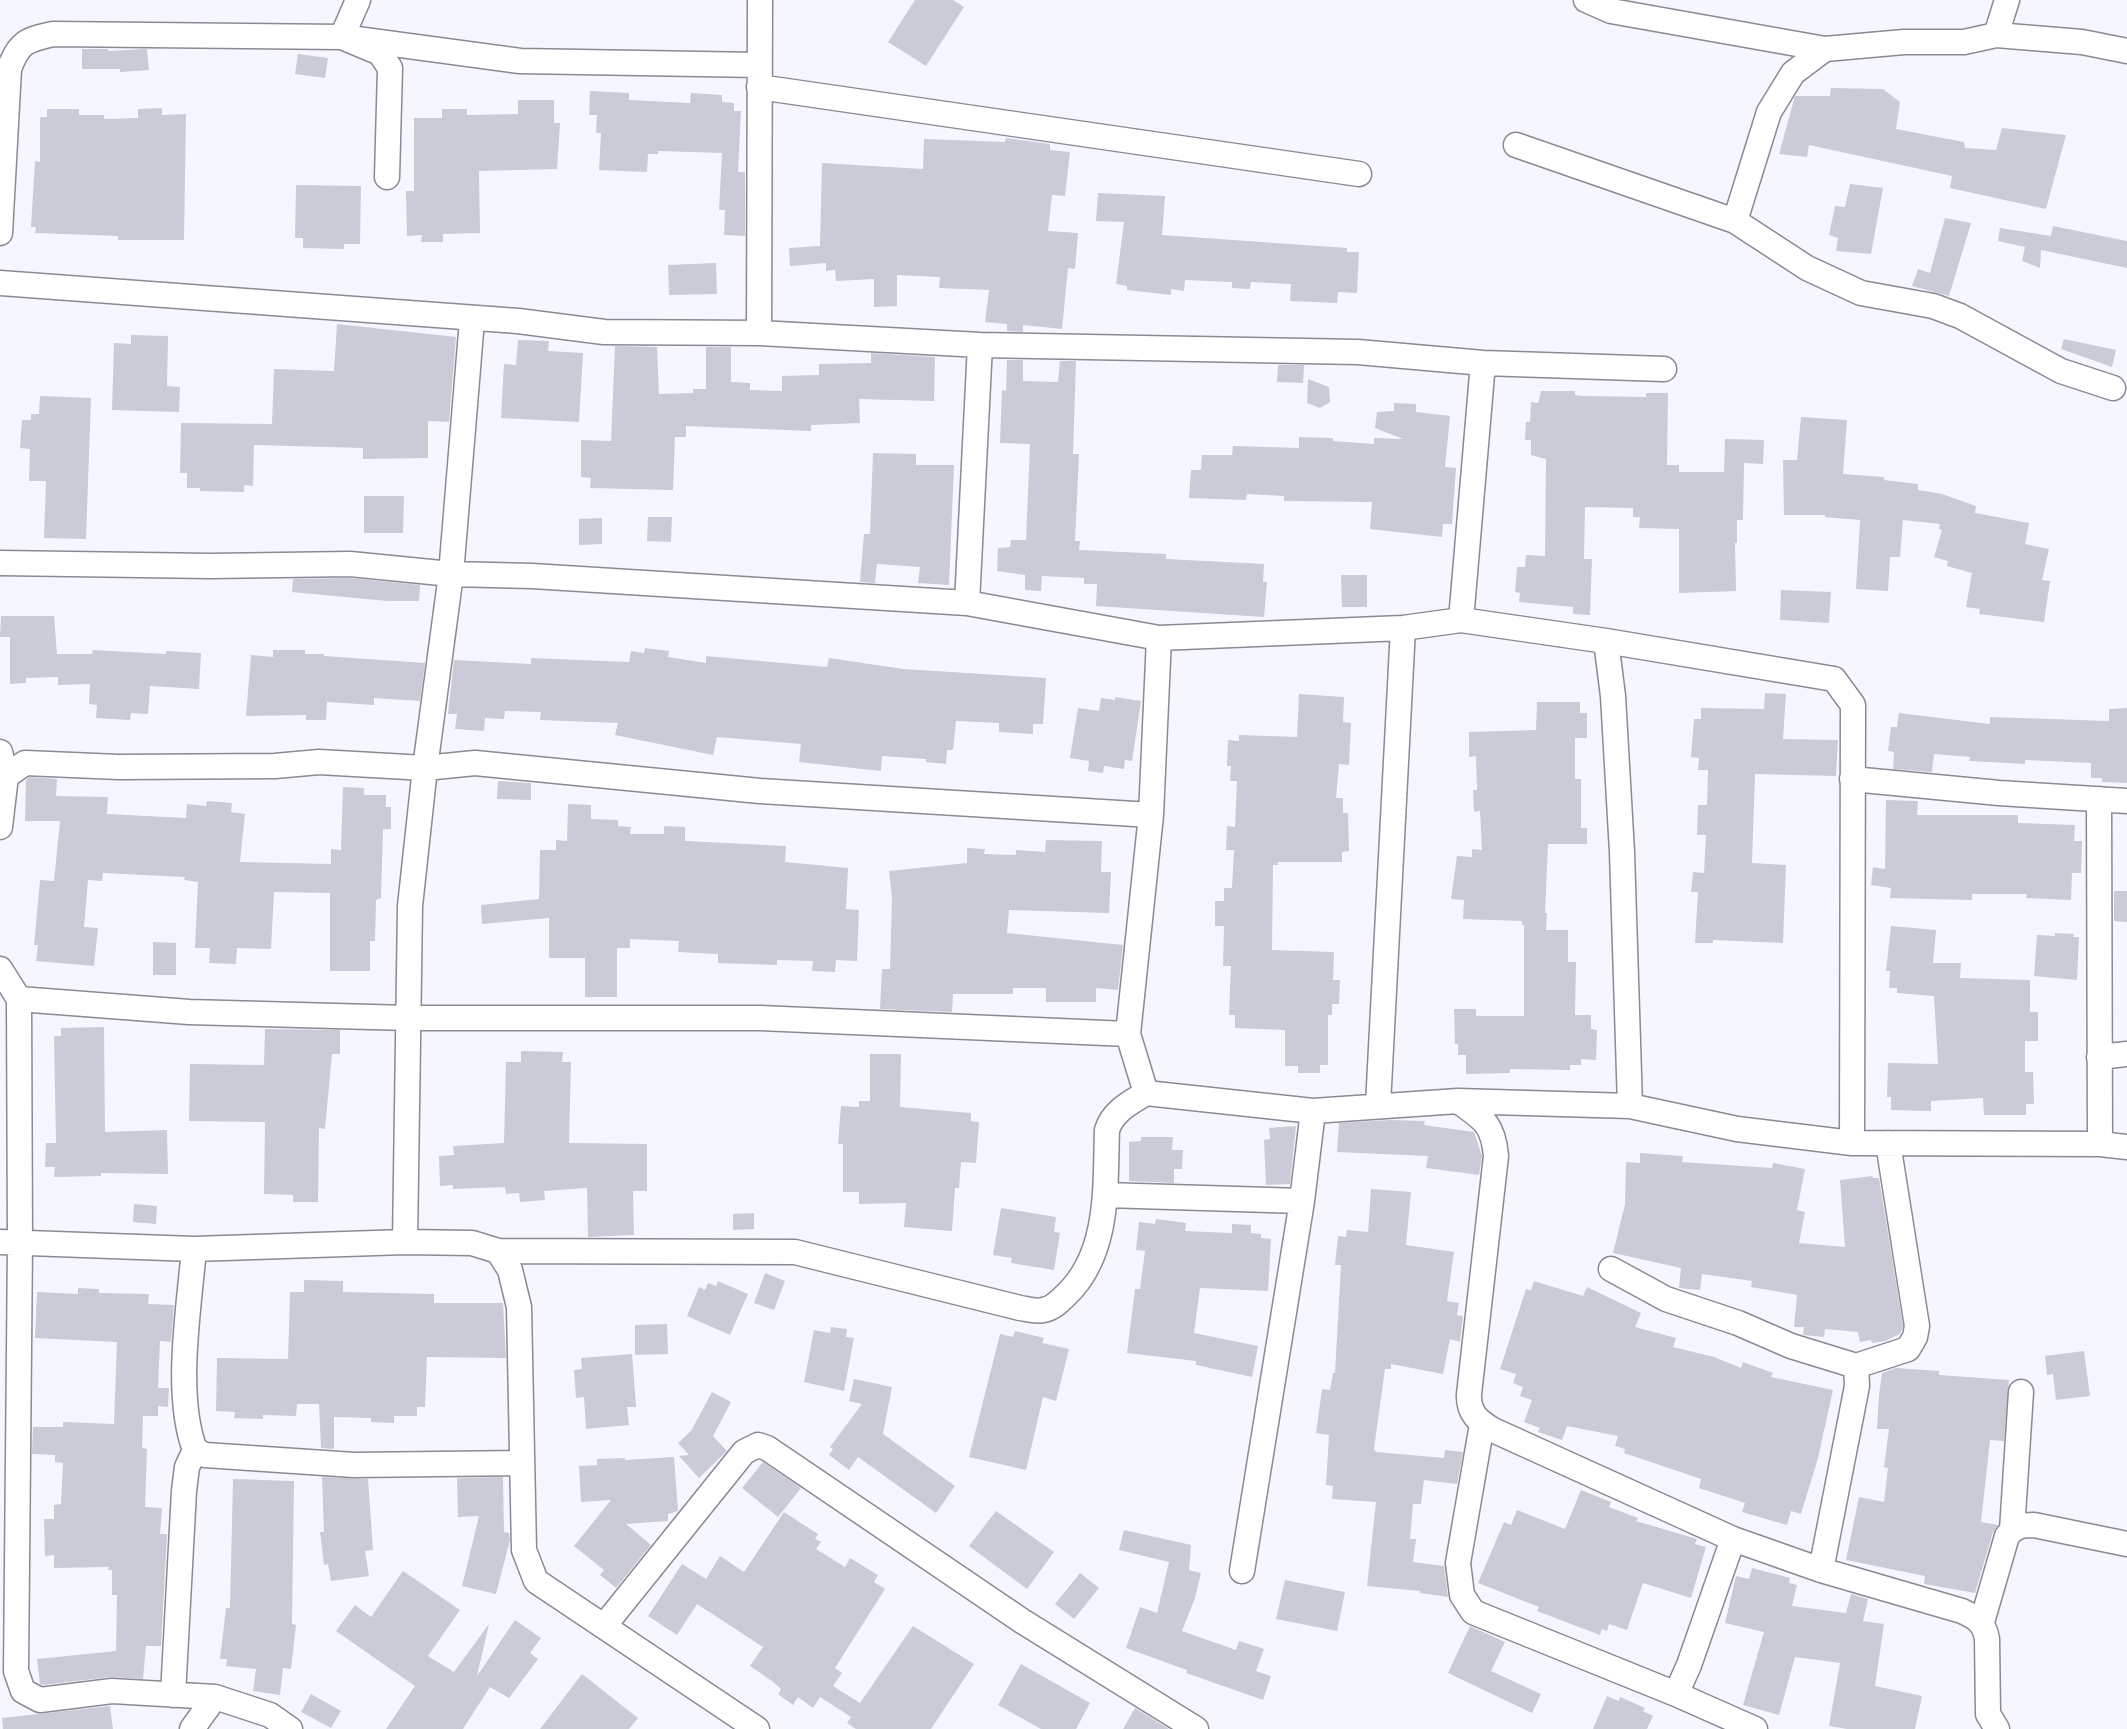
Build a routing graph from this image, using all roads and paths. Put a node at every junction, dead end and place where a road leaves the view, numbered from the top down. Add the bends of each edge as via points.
1 (358, 0) edge
2 (760, 0) edge
3 (1586, 0) edge
4 (2007, 0) edge
5 (1996, 35) junction
6 (342, 37) junction
7 (1825, 49) junction
8 (2127, 51) edge
9 (759, 76) junction
10 (1516, 145) dead end
11 (1359, 174) dead end
12 (387, 177) dead end
13 (1735, 221) junction
14 (0, 233) edge
15 (0, 283) edge
16 (472, 320) junction
17 (759, 333) junction
18 (980, 345) junction
19 (1483, 363) junction
20 (1664, 369) dead end
21 (2113, 388) dead end
22 (0, 563) edge
23 (451, 574) junction
24 (967, 603) junction
25 (1461, 620) junction
26 (1403, 628) junction
27 (1159, 638) junction
28 (1606, 640) junction
29 (0, 752) edge
30 (424, 768) junction
31 (6, 776) junction
32 (1852, 779) junction
33 (2099, 800) junction
34 (2127, 801) edge
35 (1151, 815) junction
36 (0, 828) edge
37 (0, 969) edge
38 (19, 999) junction
39 (408, 1018) junction
40 (1128, 1034) junction
41 (2127, 1054) edge
42 (2099, 1057) junction
43 (1146, 1093) junction
44 (1458, 1101) junction
45 (1378, 1105) junction
46 (1630, 1106) junction
47 (1313, 1111) junction
48 (1852, 1143) junction
49 (1888, 1143) junction
50 (2100, 1144) junction
51 (2127, 1147) edge
52 (1105, 1195) junction
53 (1302, 1201) junction
54 (10, 1242) edge
55 (405, 1242) junction
56 (194, 1249) junction
57 (498, 1251) junction
58 (1611, 1269) dead end
59 (1856, 1366) junction
60 (2022, 1392) dead end
61 (1482, 1424) junction
62 (195, 1450) junction
63 (522, 1463) junction
64 (2012, 1530) junction
65 (1733, 1539) junction
66 (2127, 1544) edge
67 (1821, 1570) junction
68 (1242, 1571) dead end
69 (1982, 1622) junction
70 (604, 1626) junction
71 (1676, 1694) junction
72 (173, 1695) junction
73 (215, 1697) junction
74 (192, 1729) edge
75 (290, 1729) edge
76 (757, 1729) edge
77 (1196, 1729) edge
78 (1755, 1729) edge
79 (1997, 1729) edge

1 - 6 street
2 - 9 street
3 - 7 street via 1611,11
4 - 5 street
5 - 7 street via 1964,42 1904,42
5 - 8 street via 2082,42
6 - 9 street via 520,61
6 - 12 street via 380,53 390,68
6 - 14 street via 53,34 28,40 16,51 9,69
7 - 13 street via 1793,73 1769,112
9 - 11 street
9 - 17 street
10 - 13 street
13 - 21 street via 1807,268 1861,293 1933,306 1960,316 2061,371
15 - 16 street
16 - 17 street via 518,321 604,332
16 - 23 street
17 - 18 street
18 - 19 street via 1358,352
18 - 24 street
19 - 20 street
19 - 25 street
22 - 23 street via 350,564
23 - 24 street
23 - 30 street
24 - 27 street
25 - 26 street
25 - 28 street
26 - 27 street
26 - 45 street
27 - 35 street
28 - 32 street via 1834,679 1853,705
28 - 46 street via 1622,852
29 - 31 street
30 - 31 street via 319,762 119,767 25,763
30 - 35 street via 475,763 760,791
30 - 39 street via 410,906
31 - 36 street
32 - 33 street
32 - 48 street
33 - 34 street
33 - 42 street
35 - 40 street
37 - 38 street
38 - 39 street via 189,1012
38 - 54 street
39 - 40 street via 760,1018
39 - 55 street
40 - 43 street
41 - 42 street
42 - 50 street
43 - 47 street
43 - 52 street via 1110,1121
44 - 45 street
44 - 46 street
44 - 61 street via 1489,1125 1496,1156 1468,1400 1468,1407
45 - 47 street
46 - 48 street via 1737,1129
47 - 53 street
48 - 49 street
49 - 50 street
49 - 59 street via 1917,1326 1908,1349
50 - 51 street
52 - 53 street
52 - 57 street via 1095,1255 1058,1303 1043,1310 1020,1308 795,1252
53 - 68 street
54 - 56 street
54 - 72 street via 16,1671 23,1690 40,1700 112,1691
55 - 56 street
55 - 57 street via 472,1243
56 - 62 street via 185,1354 188,1431
57 - 63 street via 510,1270 519,1307
58 - 59 street via 1666,1299
59 - 67 street via 1857,1386
60 - 64 street
61 - 65 street
61 - 71 street via 1458,1563 1467,1605 1473,1612
62 - 63 street via 205,1455 354,1465
62 - 72 street via 187,1467 184,1491
63 - 70 street via 524,1550 536,1581
64 - 66 street via 2034,1525
64 - 69 street
65 - 67 street
65 - 71 street
67 - 69 street via 1962,1611
69 - 79 street via 1987,1639 1988,1714
70 - 76 street
70 - 77 street via 744,1452 758,1445 1022,1621
71 - 78 street
72 - 73 street
73 - 74 street
73 - 75 street via 270,1715

